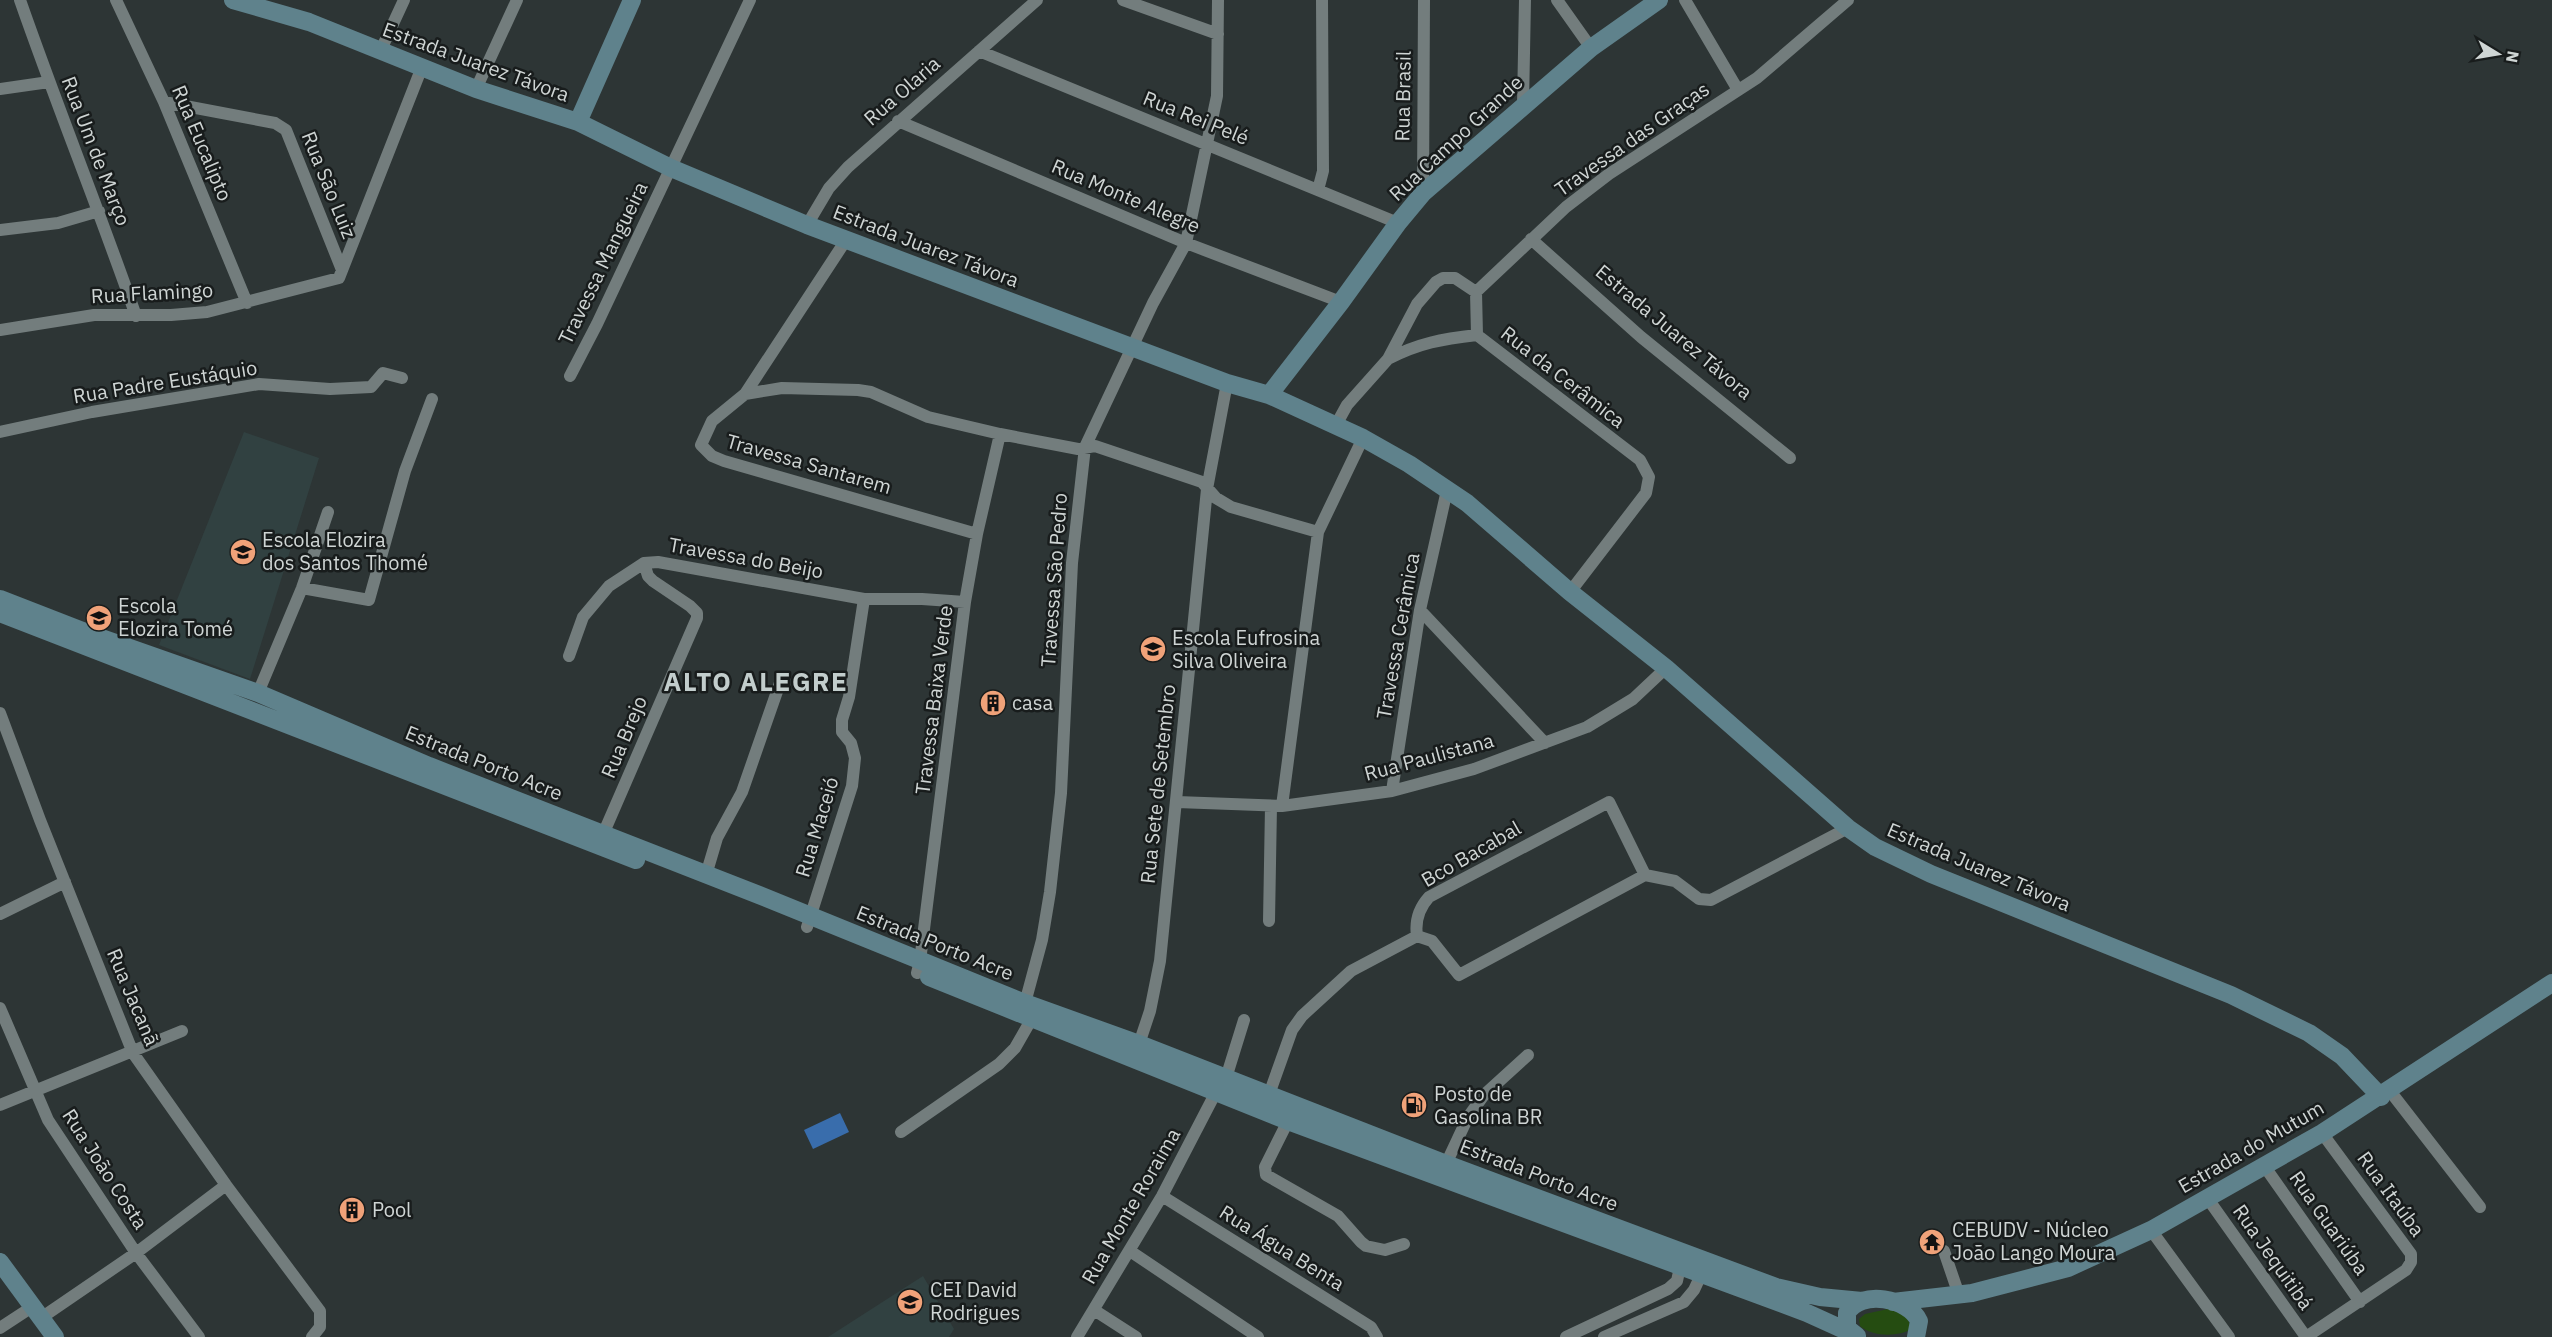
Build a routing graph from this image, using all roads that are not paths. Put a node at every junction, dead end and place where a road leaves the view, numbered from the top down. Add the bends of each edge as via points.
1 (20, 0) edge
2 (116, 0) edge
3 (233, 0) edge
4 (405, 0) edge
5 (517, 0) edge
6 (632, 0) edge
7 (750, 0) edge
8 (1037, 0) edge
9 (1123, 0) edge
10 (1218, 0) edge
11 (1322, 0) edge
12 (1424, 0) edge
13 (1525, 0) edge
14 (1557, 0) edge
15 (1659, 0) edge
16 (1685, 0) edge
17 (1848, 0) edge
18 (1218, 34) junction
19 (1590, 48) junction
20 (979, 51) junction
21 (380, 52) junction
22 (422, 67) junction
23 (49, 82) junction
24 (0, 89) edge
25 (476, 89) junction
26 (1738, 90) junction
27 (164, 102) junction
28 (1523, 105) junction
29 (898, 121) junction
30 (578, 122) junction
31 (1206, 143) junction
32 (671, 168) junction
33 (1318, 190) junction
34 (1423, 193) junction
35 (99, 211) junction
36 (1398, 223) junction
37 (807, 225) junction
38 (0, 230) edge
39 (1531, 239) junction
40 (846, 240) junction
41 (1186, 243) junction
42 (340, 274) junction
43 (1476, 292) junction
44 (1341, 302) junction
45 (247, 303) junction
46 (136, 316) junction
47 (0, 330) edge
48 (1477, 335) junction
49 (1133, 347) junction
50 (1388, 359) junction
51 (570, 376) dead end
52 (402, 378) dead end
53 (1227, 383) junction
54 (745, 394) junction
55 (1269, 395) junction
56 (432, 399) dead end
57 (1336, 425) junction
58 (0, 432) edge
59 (1000, 434) junction
60 (1363, 438) junction
61 (1085, 447) junction
62 (1790, 458) dead end
63 (1207, 489) junction
64 (1447, 490) junction
65 (328, 512) dead end
66 (1318, 532) junction
67 (977, 534) junction
68 (644, 563) junction
69 (302, 588) junction
70 (1570, 592) junction
71 (0, 599) edge
72 (864, 599) junction
73 (965, 602) junction
74 (1420, 610) junction
75 (0, 613) edge
76 (568, 656) dead end
77 (1666, 668) junction
78 (781, 680) dead end
79 (258, 693) junction
80 (0, 713) edge
81 (4, 738) edge
82 (1545, 743) junction
83 (1392, 790) junction
84 (1177, 802) junction
85 (1276, 806) junction
86 (1848, 828) junction
87 (601, 840) junction
88 (706, 874) junction
89 (1645, 875) junction
90 (65, 882) junction
91 (0, 914) edge
92 (1269, 921) dead end
93 (808, 922) junction
94 (1417, 936) junction
95 (919, 967) junction
96 (2552, 983) edge
97 (0, 1008) edge
98 (1028, 1012) junction
99 (1244, 1020) dead end
100 (182, 1032) dead end
101 (1136, 1052) junction
102 (133, 1053) junction
103 (1528, 1055) dead end
104 (1221, 1085) junction
105 (34, 1090) junction
106 (2385, 1094) junction
107 (1266, 1103) junction
108 (0, 1105) edge
109 (1288, 1120) junction
110 (901, 1132) dead end
111 (2322, 1133) junction
112 (1446, 1164) junction
113 (2265, 1167) junction
114 (226, 1185) junction
115 (1162, 1196) junction
116 (2208, 1199) junction
117 (2480, 1207) dead end
118 (2151, 1230) junction
119 (1404, 1244) dead end
120 (1130, 1251) junction
121 (1944, 1251) dead end
122 (136, 1253) junction
123 (0, 1262) edge
124 (1680, 1267) junction
125 (1701, 1275) junction
126 (1954, 1296) junction
127 (1862, 1301) junction
128 (1893, 1302) junction
129 (2360, 1302) junction
130 (1094, 1310) junction
131 (37, 1312) junction
132 (0, 1328) edge
133 (1922, 1330) edge
134 (316, 1332) edge
135 (1855, 1335) edge
136 (55, 1337) edge
137 (199, 1337) edge
138 (1077, 1337) edge
139 (1136, 1337) edge
140 (1258, 1337) edge
141 (1377, 1337) edge
142 (1566, 1337) edge
143 (1604, 1337) edge
144 (2229, 1337) edge
145 (2306, 1337) edge

1 - 23 street, Rua Um de Março
2 - 27 street, Rua Eucalipto
3 - 21 street, Estrada Juarez Távora via 309,22
4 - 21 street
5 - 25 street
6 - 30 street
7 - 32 street, Travessa Mangueira
8 - 20 street, Rua Olaria
9 - 18 street
10 - 18 street, Travessa São Pedro
11 - 33 street via 1323,171
12 - 34 street, Rua Brasil
13 - 28 street
14 - 19 street
15 - 19 street, Rua Campo Grande
16 - 26 street
17 - 26 street, Travessa das Graças
18 - 31 street, Travessa São Pedro via 1217,96
19 - 28 street, Rua Campo Grande
20 - 29 street, Rua Olaria
20 - 31 street, Rua Rei Pelé
21 - 22 street, Estrada Juarez Távora
22 - 25 street, Estrada Juarez Távora
22 - 42 street
23 - 24 street
23 - 35 street, Rua Um de Março
25 - 30 street, Estrada Juarez Távora
26 - 39 street, Travessa das Graças via 1609,174
27 - 42 street, Rua São Luiz via 275,123 286,130
27 - 45 street, Rua Eucalipto
28 - 34 street, Rua Campo Grande
29 - 37 street, Rua Olaria via 829,188
29 - 41 street, Rua Monte Alegre
30 - 32 street, Estrada Juarez Távora
31 - 33 street, Rua Rei Pelé
31 - 41 street, Travessa São Pedro
32 - 37 street, Estrada Juarez Távora
32 - 51 street, Travessa Mangueira
33 - 36 street, Rua Rei Pelé
34 - 36 street, Rua Campo Grande
35 - 38 street via 58,223
35 - 46 street, Rua Um de Março
36 - 44 street, Rua Campo Grande
37 - 40 street, Estrada Juarez Távora
39 - 43 street, Travessa das Graças
39 - 62 street, Estrada Juarez Távora via 1641,337
40 - 49 street, Estrada Juarez Távora
40 - 54 street
41 - 44 street, Rua Monte Alegre
41 - 49 street, Travessa São Pedro
42 - 45 street, Rua Flamingo
43 - 48 street, Rua da Cerâmica
43 - 50 street via 1455,278 1436,282 1417,304
44 - 55 street, Rua Campo Grande
45 - 46 street, Rua Flamingo via 207,312
46 - 47 street, Rua Flamingo via 94,315
48 - 50 street via 1439,339
48 - 70 street, Rua da Cerâmica via 1640,460 1647,471 1650,483 1646,493
49 - 53 street, Estrada Juarez Távora
49 - 61 street, Travessa São Pedro
50 - 57 street via 1353,397
52 - 58 street, Rua Padre Eustáquio via 383,373 371,387 330,389 259,384
53 - 55 street, Estrada Juarez Távora
53 - 63 street, Rua Sete de Setembro
54 - 59 street via 782,388 871,392 928,417
54 - 67 street, Travessa Santarem via 712,422 701,445 712,456
55 - 57 street, Estrada Juarez Távora
56 - 69 street via 405,471 369,600
57 - 60 street, Estrada Juarez Távora
59 - 61 street via 1078,450
59 - 67 street, Travessa Baixa Verde
60 - 64 street, Estrada Juarez Távora
60 - 66 street
61 - 63 street via 1095,446 1197,479
61 - 98 street, Travessa São Pedro via 1072,563 1061,793 1050,892
63 - 66 street via 1231,507
63 - 84 street, Rua Sete de Setembro
64 - 70 street, Estrada Juarez Távora
64 - 74 street, Travessa Cerâmica
65 - 69 street
66 - 85 street
67 - 73 street, Travessa Baixa Verde
68 - 72 street, Travessa do Beijo via 658,562
68 - 76 street, Travessa do Beijo via 619,577 588,608
68 - 87 street, Rua Brejo via 648,576 690,606 697,618
69 - 79 street
70 - 77 street, Estrada Juarez Távora
71 - 79 street, Estrada Porto Acre
72 - 73 street, Travessa do Beijo
72 - 93 street, Rua Maceió via 842,720 842,732 851,743 855,758 852,786
73 - 95 street, Travessa Baixa Verde
74 - 82 street
74 - 83 street, Travessa Cerâmica
75 - 87 street, Estrada Porto Acre
77 - 82 street, Rua Paulistana via 1610,715
77 - 86 street, Estrada Juarez Távora
78 - 88 street via 742,792 717,838
79 - 87 street, Estrada Porto Acre
80 - 81 street, Rua Jacanã
81 - 90 street, Rua Jacanã
82 - 83 street, Rua Paulistana via 1474,769
83 - 85 street, Rua Paulistana
84 - 85 street, Rua Paulistana
84 - 101 street, Rua Sete de Setembro via 1160,961 1150,1011
85 - 92 street
86 - 89 street via 1711,900 1694,896 1675,881
86 - 106 street, Estrada Juarez Távora via 1875,847 1931,874 2231,995 2309,1033
87 - 88 street, Estrada Porto Acre
87 - 93 street, Estrada Porto Acre
88 - 93 street, Estrada Porto Acre
89 - 94 street via 1459,975 1432,941
89 - 94 street, Bco Bacabal via 1610,802 1429,897 1419,913
90 - 91 street
90 - 102 street, Rua Jacanã
93 - 95 street, Estrada Porto Acre
94 - 107 street via 1351,971 1302,1017 1292,1030
95 - 98 street, Estrada Porto Acre
96 - 106 street, Estrada do Mutum
97 - 105 street, Rua João Costa
98 - 101 street, Estrada Porto Acre
98 - 110 street, Travessa São Pedro via 1016,1048
99 - 104 street, Rua Monte Roraima
100 - 102 street
101 - 104 street, Estrada Porto Acre
102 - 105 street
102 - 114 street, Rua Jacanã
103 - 112 street via 1484,1095 1468,1116
104 - 107 street, Estrada Porto Acre
104 - 115 street, Rua Monte Roraima
105 - 108 street
105 - 122 street, Rua João Costa via 48,1120
106 - 111 street, Estrada do Mutum
106 - 117 street, Estrada Juarez Távora
107 - 109 street, Estrada Porto Acre
107 - 112 street, Estrada Porto Acre
109 - 119 street via 1265,1167 1266,1176 1338,1215 1366,1246 1385,1250
109 - 124 street, Estrada Porto Acre
111 - 113 street, Estrada do Mutum
111 - 129 street, Rua Itaúba via 2410,1254 2406,1270
112 - 127 street, Estrada Porto Acre via 1776,1287
113 - 116 street, Estrada do Mutum
113 - 129 street, Rua Guariúba
114 - 122 street
114 - 134 street, Rua Jacanã via 320,1311
115 - 120 street, Rua Monte Roraima
115 - 141 street, Rua Água Benta via 1371,1327
116 - 118 street, Estrada do Mutum
116 - 145 street, Rua Jequitibá
118 - 126 street, Estrada do Mutum via 2068,1268
118 - 144 street
120 - 130 street, Rua Monte Roraima
120 - 140 street
121 - 126 street
122 - 131 street
122 - 137 street, Rua João Costa
123 - 131 street
124 - 125 street, Estrada Porto Acre
124 - 142 street via 1677,1281 1668,1289
125 - 135 street, Estrada Porto Acre via 1807,1313
125 - 143 street via 1684,1302
126 - 128 street, Estrada do Mutum
126 - 133 street, Estrada do Mutum
127 - 128 street, Estrada Porto Acre
127 - 135 street via 1847,1313 1847,1328
128 - 133 street via 1911,1310
129 - 145 street, Rua Itaúba
130 - 138 street, Rua Monte Roraima
130 - 139 street
131 - 132 street
131 - 136 street

